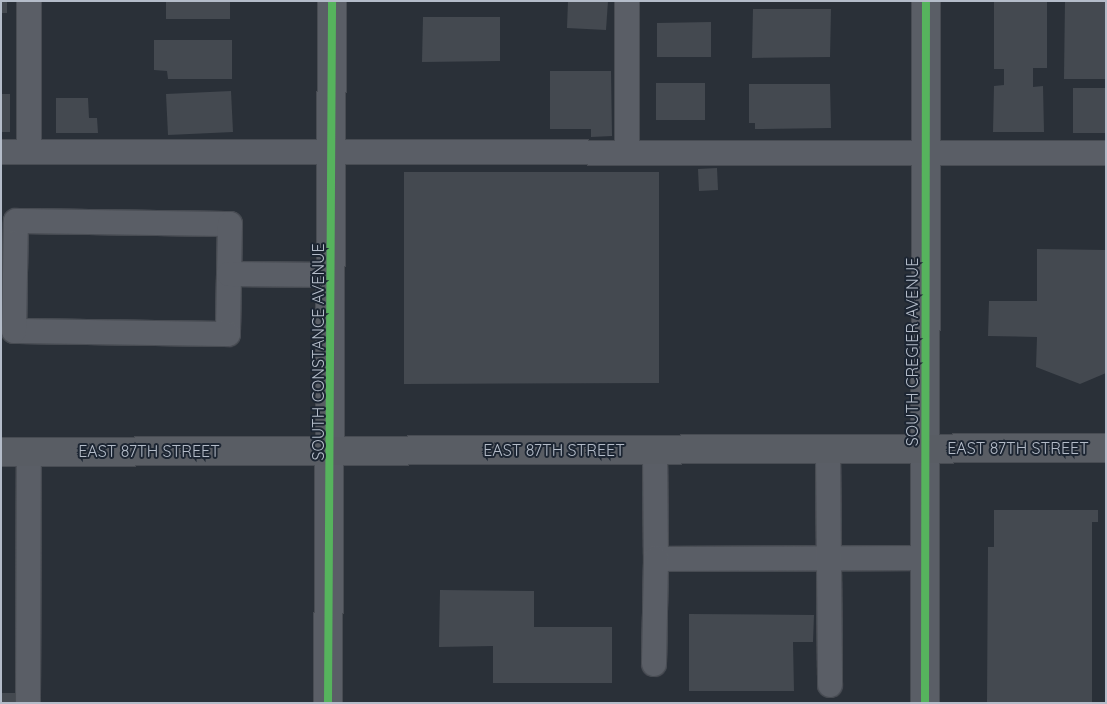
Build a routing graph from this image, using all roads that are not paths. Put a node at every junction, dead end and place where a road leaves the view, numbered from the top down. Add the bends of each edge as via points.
1 (29, 1) edge
2 (332, 1) edge
3 (627, 1) edge
4 (926, 1) edge
5 (1, 152) edge
6 (29, 152) junction
7 (332, 152) junction
8 (627, 152) junction
9 (926, 153) junction
10 (1106, 153) edge
11 (229, 274) junction
12 (332, 276) junction
13 (828, 448) junction
14 (925, 448) junction
15 (1106, 448) edge
16 (656, 449) junction
17 (332, 450) junction
18 (1, 452) edge
19 (29, 452) junction
20 (925, 558) junction
21 (656, 559) junction
22 (830, 559) junction
23 (654, 664) dead end
24 (830, 684) dead end
25 (28, 703) edge
26 (328, 703) edge
27 (925, 703) edge

1 - 6 lane
2 - 7 street, SOUTH CONSTANCE AVENUE
3 - 8 lane
4 - 9 street, SOUTH CREGIER AVENUE
5 - 6 lane
6 - 7 lane
7 - 8 lane
7 - 12 street, SOUTH CONSTANCE AVENUE
8 - 9 lane
9 - 10 lane
9 - 14 street, SOUTH CREGIER AVENUE
11 - 11 lane via 230,224 16,221 14,331 228,334
11 - 12 lane
12 - 17 street, SOUTH CONSTANCE AVENUE
13 - 14 main road, EAST 87TH STREET
13 - 16 main road, EAST 87TH STREET
13 - 22 lane
14 - 15 main road, EAST 87TH STREET
14 - 20 street, SOUTH CREGIER AVENUE
16 - 17 main road, EAST 87TH STREET
16 - 21 lane
17 - 19 main road, EAST 87TH STREET
17 - 26 street, SOUTH CONSTANCE AVENUE
18 - 19 main road, EAST 87TH STREET
19 - 25 lane
20 - 22 lane
20 - 27 street, SOUTH CREGIER AVENUE
21 - 22 lane
21 - 23 lane
22 - 24 lane

